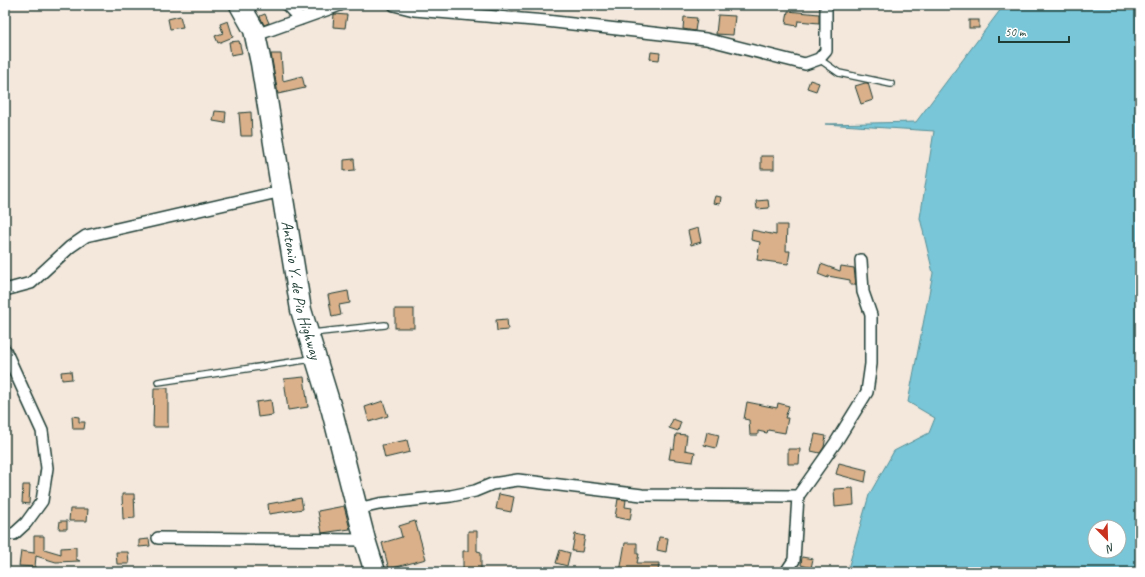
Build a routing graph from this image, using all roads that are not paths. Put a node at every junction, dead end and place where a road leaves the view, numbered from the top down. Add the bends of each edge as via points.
1 (240, 5) edge
2 (287, 5) edge
3 (340, 5) edge
4 (394, 5) edge
5 (826, 5) edge
6 (300, 19) junction
7 (256, 36) junction
8 (819, 58) junction
9 (891, 84) dead end
10 (282, 191) junction
11 (861, 260) dead end
12 (5, 290) edge
13 (385, 325) dead end
14 (308, 334) junction
15 (5, 350) edge
16 (315, 359) junction
17 (158, 382) dead end
18 (798, 496) junction
19 (358, 509) junction
20 (5, 534) edge
21 (158, 538) dead end
22 (365, 540) junction
23 (375, 572) edge
24 (786, 572) edge

1 - 7 highway, Antonio Y. de Pio Highway
2 - 6 street
3 - 6 street
4 - 8 street via 414,10 546,21 706,40 805,64
5 - 8 street via 826,51
6 - 7 street
7 - 10 highway, Antonio Y. de Pio Highway
8 - 9 lane via 840,72
10 - 12 street via 86,236 70,247 32,283
10 - 14 highway, Antonio Y. de Pio Highway via 301,310
11 - 18 street via 863,292 871,315 871,364 867,392
13 - 14 lane
14 - 16 highway, Antonio Y. de Pio Highway
15 - 20 street via 42,431 47,468 42,500 26,524 14,534
16 - 17 lane
16 - 19 highway, Antonio Y. de Pio Highway via 332,410
18 - 19 street via 642,495 518,480 492,484 451,496 379,504
18 - 24 street via 794,560
19 - 22 highway, Antonio Y. de Pio Highway
21 - 22 street
22 - 23 highway, Antonio Y. de Pio Highway

